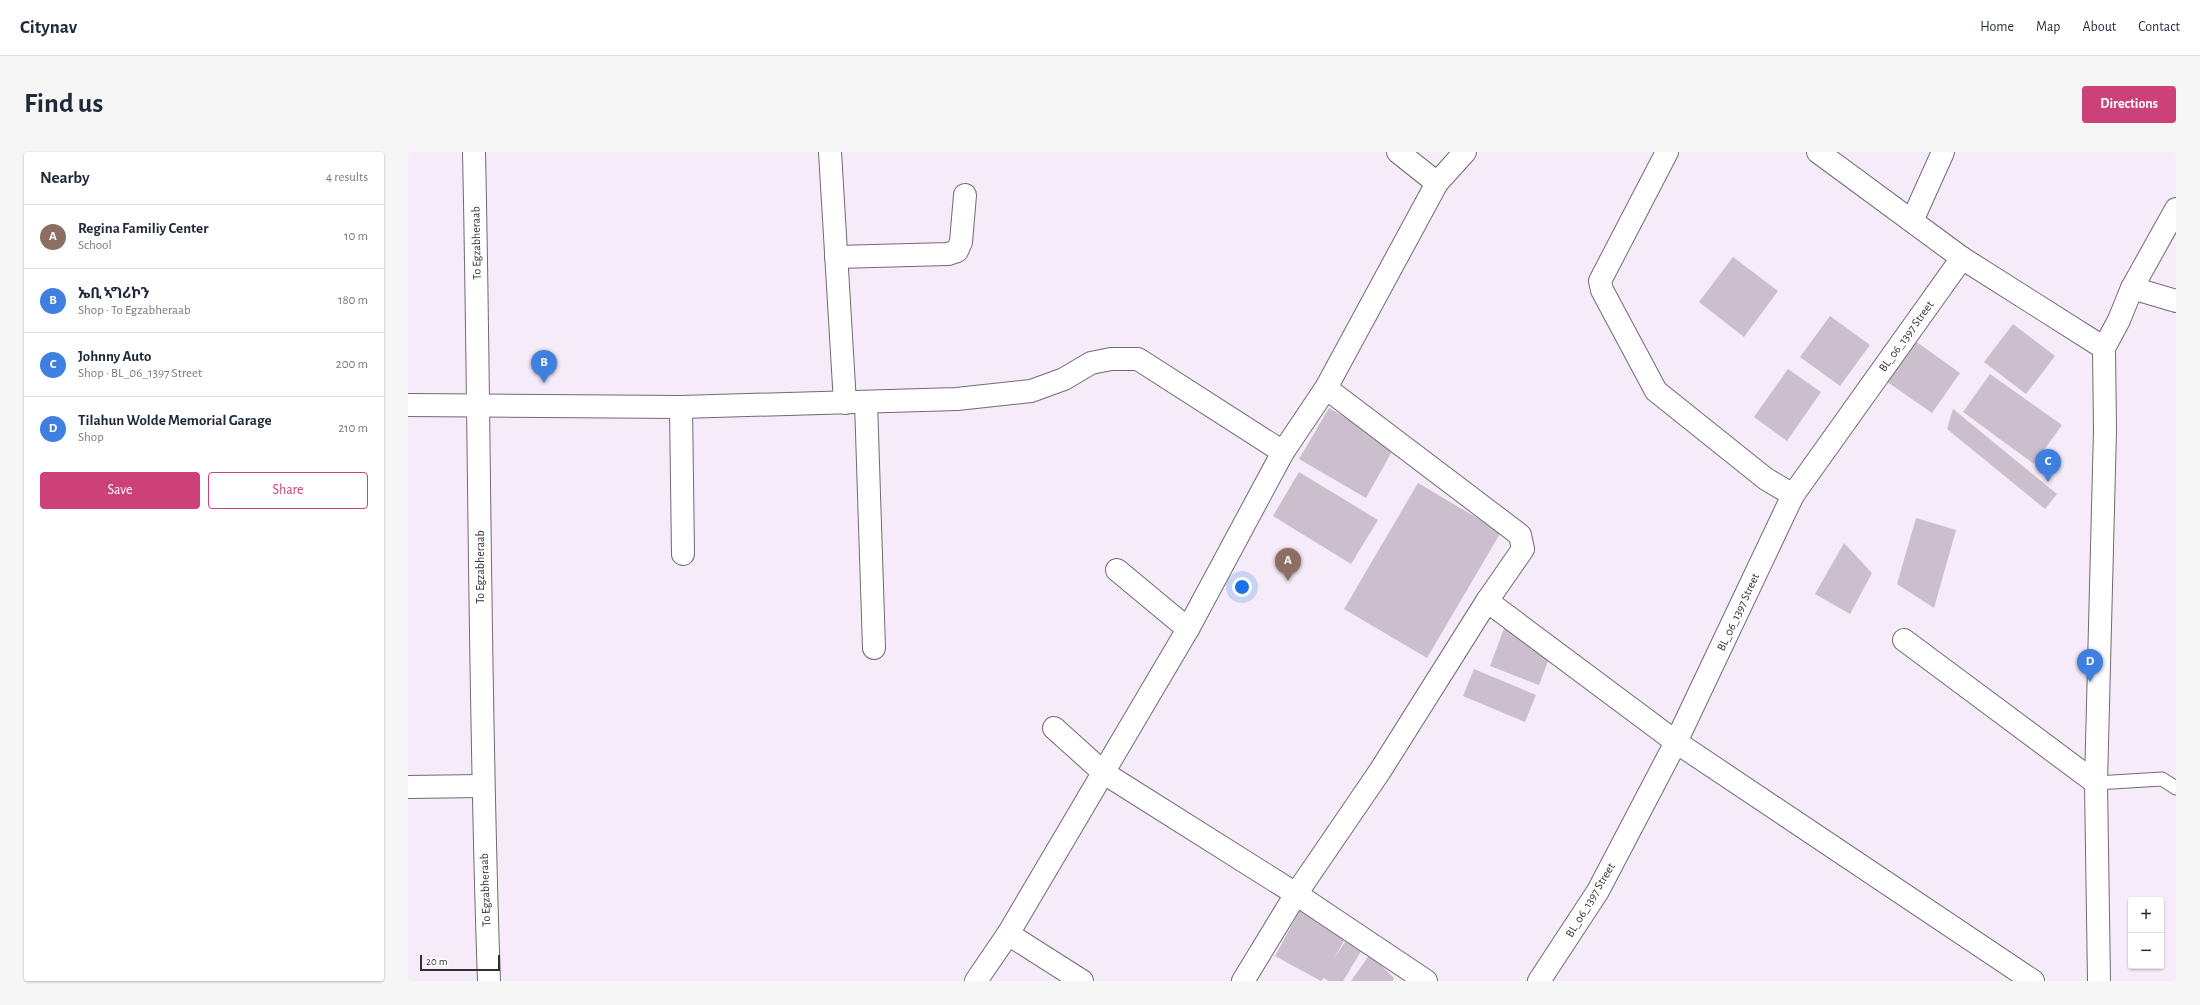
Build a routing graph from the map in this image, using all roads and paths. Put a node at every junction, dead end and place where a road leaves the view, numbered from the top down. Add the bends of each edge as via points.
1 (474, 152) edge
2 (830, 152) edge
3 (1398, 152) edge
4 (1465, 152) edge
5 (1667, 152) edge
6 (1818, 152) edge
7 (1943, 152) edge
8 (1437, 184) junction
9 (965, 195) dead end
10 (2176, 209) edge
11 (1912, 221) junction
12 (836, 257) junction
13 (1962, 258) junction
14 (2132, 288) junction
15 (2176, 301) edge
16 (2104, 348) junction
17 (1326, 388) junction
18 (855, 402) junction
19 (408, 405) edge
20 (479, 405) junction
21 (681, 407) junction
22 (1283, 452) junction
23 (1793, 495) junction
24 (683, 554) dead end
25 (1117, 570) dead end
26 (1487, 601) junction
27 (1188, 629) junction
28 (1904, 640) dead end
29 (874, 648) dead end
30 (1054, 728) dead end
31 (1676, 742) junction
32 (1104, 772) junction
33 (2096, 783) junction
34 (482, 786) junction
35 (408, 787) edge
36 (2176, 788) edge
37 (1296, 894) junction
38 (1008, 934) junction
39 (489, 981) edge
40 (976, 981) edge
41 (1082, 981) edge
42 (1243, 981) edge
43 (1426, 981) edge
44 (1539, 981) edge
45 (2033, 981) edge
46 (2099, 981) edge

1 - 20 street, To Egzabheraab
2 - 12 street
3 - 8 street
4 - 8 street
5 - 23 street via 1600,281 1602,290 1656,391 1766,479
6 - 11 street
7 - 11 street
8 - 17 street
9 - 12 street via 961,242 957,251 948,254
10 - 14 street
11 - 13 street
12 - 18 street
13 - 16 street
13 - 23 street, BL_06_1397 Street
14 - 15 street
14 - 16 street
16 - 33 street via 2105,430
17 - 22 street
17 - 26 street via 1520,536 1523,549
18 - 21 street
18 - 22 street via 957,399 1031,391 1064,379 1091,363 1111,359 1138,359
18 - 29 street
19 - 20 street
20 - 21 street
20 - 34 street, To Egzabheraab
21 - 24 street
22 - 27 street
23 - 31 street, BL_06_1397 Street
25 - 27 street
26 - 31 street
26 - 37 street via 1380,771
27 - 32 street
28 - 33 street
30 - 32 street
31 - 44 street, BL_06_1397 Street via 1598,891
31 - 45 street
32 - 37 street
32 - 38 street
33 - 36 lane via 2162,779
33 - 46 street
34 - 35 street
34 - 39 street, To Egzabheraab
37 - 42 street
37 - 43 street
38 - 40 street
38 - 41 street

